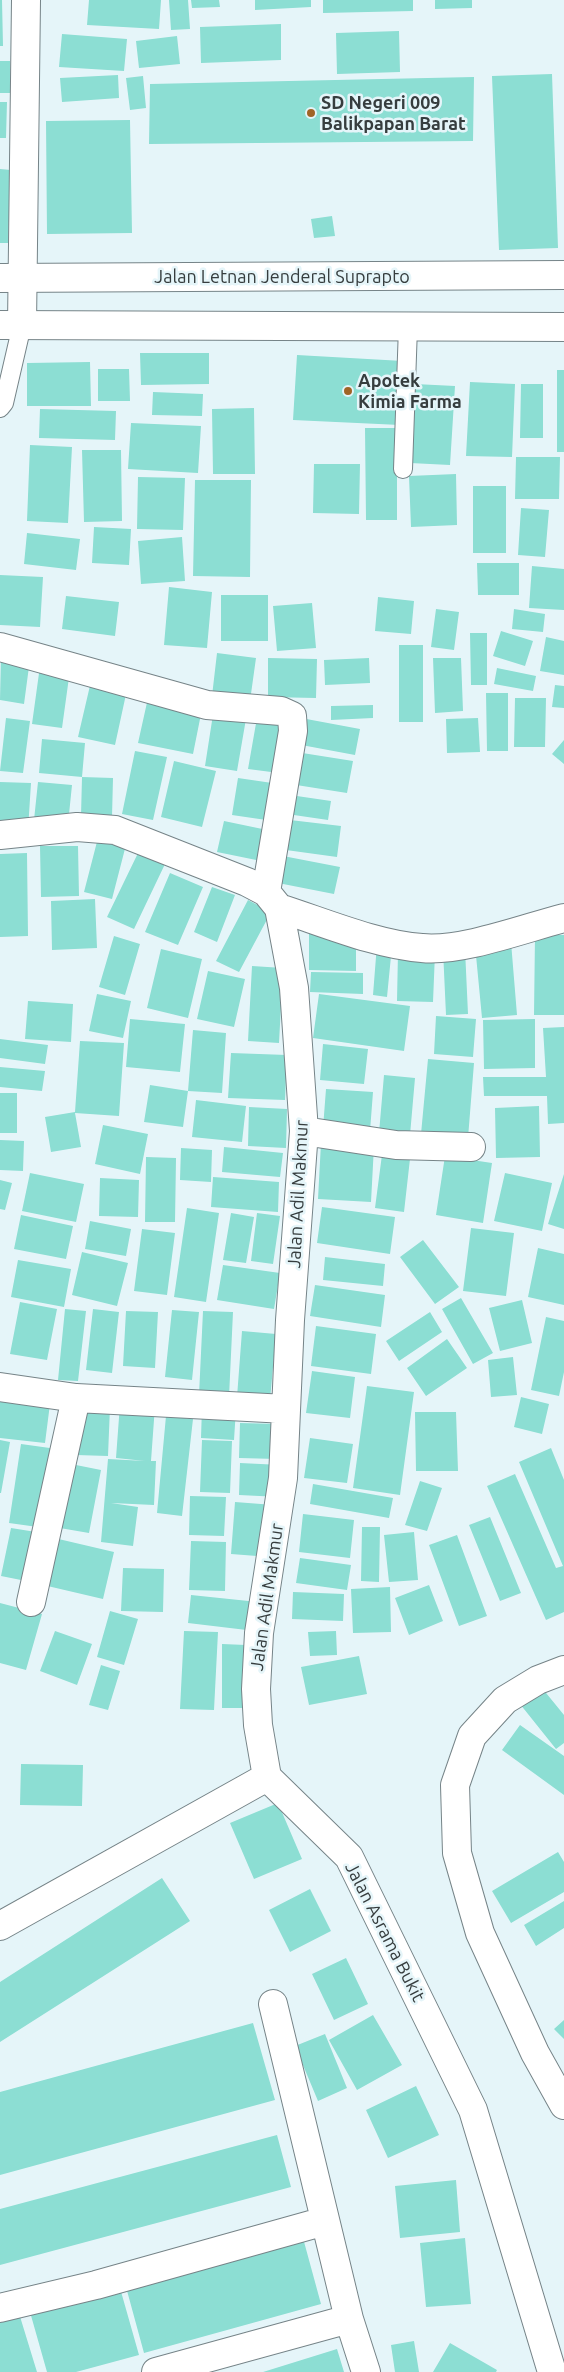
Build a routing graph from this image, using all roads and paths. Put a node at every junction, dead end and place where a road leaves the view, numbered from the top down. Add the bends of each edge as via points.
1 (26, 0) edge
2 (564, 275) edge
3 (12, 278) edge
4 (11, 325) edge
5 (408, 327) junction
6 (564, 327) edge
7 (0, 408) edge
8 (403, 469) dead end
9 (0, 647) edge
10 (0, 835) edge
11 (273, 900) junction
12 (564, 918) edge
13 (304, 1131) junction
14 (470, 1146) dead end
15 (0, 1387) edge
16 (76, 1398) junction
17 (286, 1409) junction
18 (31, 1602) dead end
19 (564, 1670) edge
20 (268, 1777) junction
21 (0, 1926) edge
22 (273, 2004) dead end
23 (564, 2105) edge
24 (325, 2222) junction
25 (0, 2308) edge
26 (349, 2319) junction
27 (156, 2372) edge
28 (366, 2372) edge
29 (552, 2372) edge

1 - 3 street
2 - 3 street, Jalan Letnan Jenderal Suprapto
3 - 4 street
4 - 5 street
4 - 7 lane via 4,403
5 - 6 street
5 - 8 lane
9 - 11 street via 206,705 280,711 292,716 293,731
10 - 11 street via 77,827 115,830 247,882
11 - 12 street via 397,945 424,949 454,947
11 - 13 street, Jalan Adil Makmur via 294,988
13 - 14 street via 396,1145
13 - 17 street, Jalan Adil Makmur
15 - 16 street
16 - 17 street
16 - 18 street
17 - 20 street, Jalan Adil Makmur via 283,1478 259,1633 256,1689 258,1725
19 - 23 street via 538,1680 505,1700 472,1736 456,1786 457,1853 480,1933 535,2052
20 - 21 street
20 - 29 street, Jalan Asrama Bukit via 349,1857 473,2110
22 - 24 street
24 - 25 street
24 - 26 street
26 - 27 street
26 - 28 street

